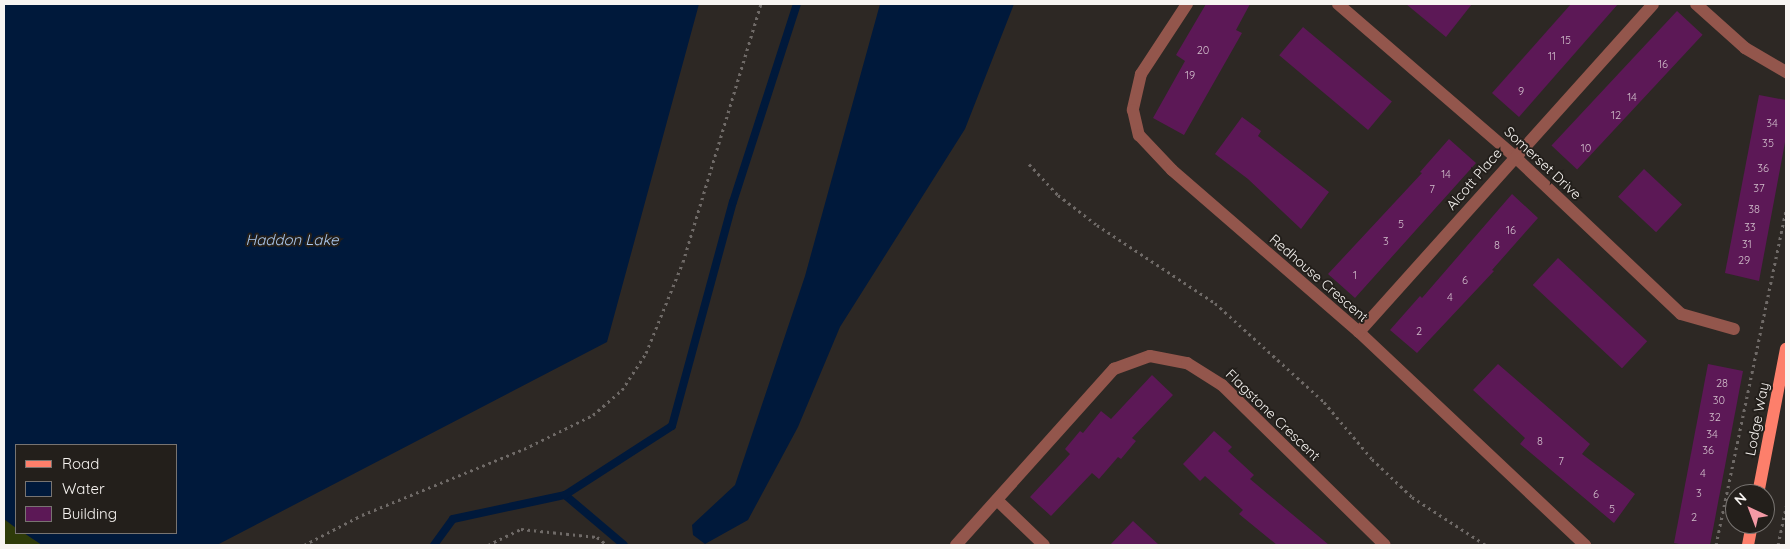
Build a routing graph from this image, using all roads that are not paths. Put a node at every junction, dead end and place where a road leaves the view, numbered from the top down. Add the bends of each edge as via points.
1 (1186, 4) edge
2 (1338, 4) edge
3 (1653, 4) edge
4 (1696, 4) edge
5 (1786, 72) edge
6 (1514, 156) junction
7 (1734, 329) dead end
8 (1358, 332) junction
9 (1786, 349) edge
10 (1760, 484) edge
11 (997, 500) junction
12 (956, 545) edge
13 (1044, 545) edge
14 (1385, 545) edge
15 (1585, 545) edge

1 - 8 street, Redhouse Crescent via 1141,74 1133,110 1139,135 1172,170
2 - 6 street, Somerset Drive
3 - 6 street, Alcott Place
4 - 5 street via 1745,48
6 - 7 street, Somerset Drive via 1681,314
6 - 8 street, Alcott Place
8 - 15 street, Redhouse Crescent
9 - 10 main road, Lodge Way
11 - 12 street, Flagstone Crescent
11 - 13 street
11 - 14 street, Flagstone Crescent via 1114,370 1150,356 1187,363 1222,385

